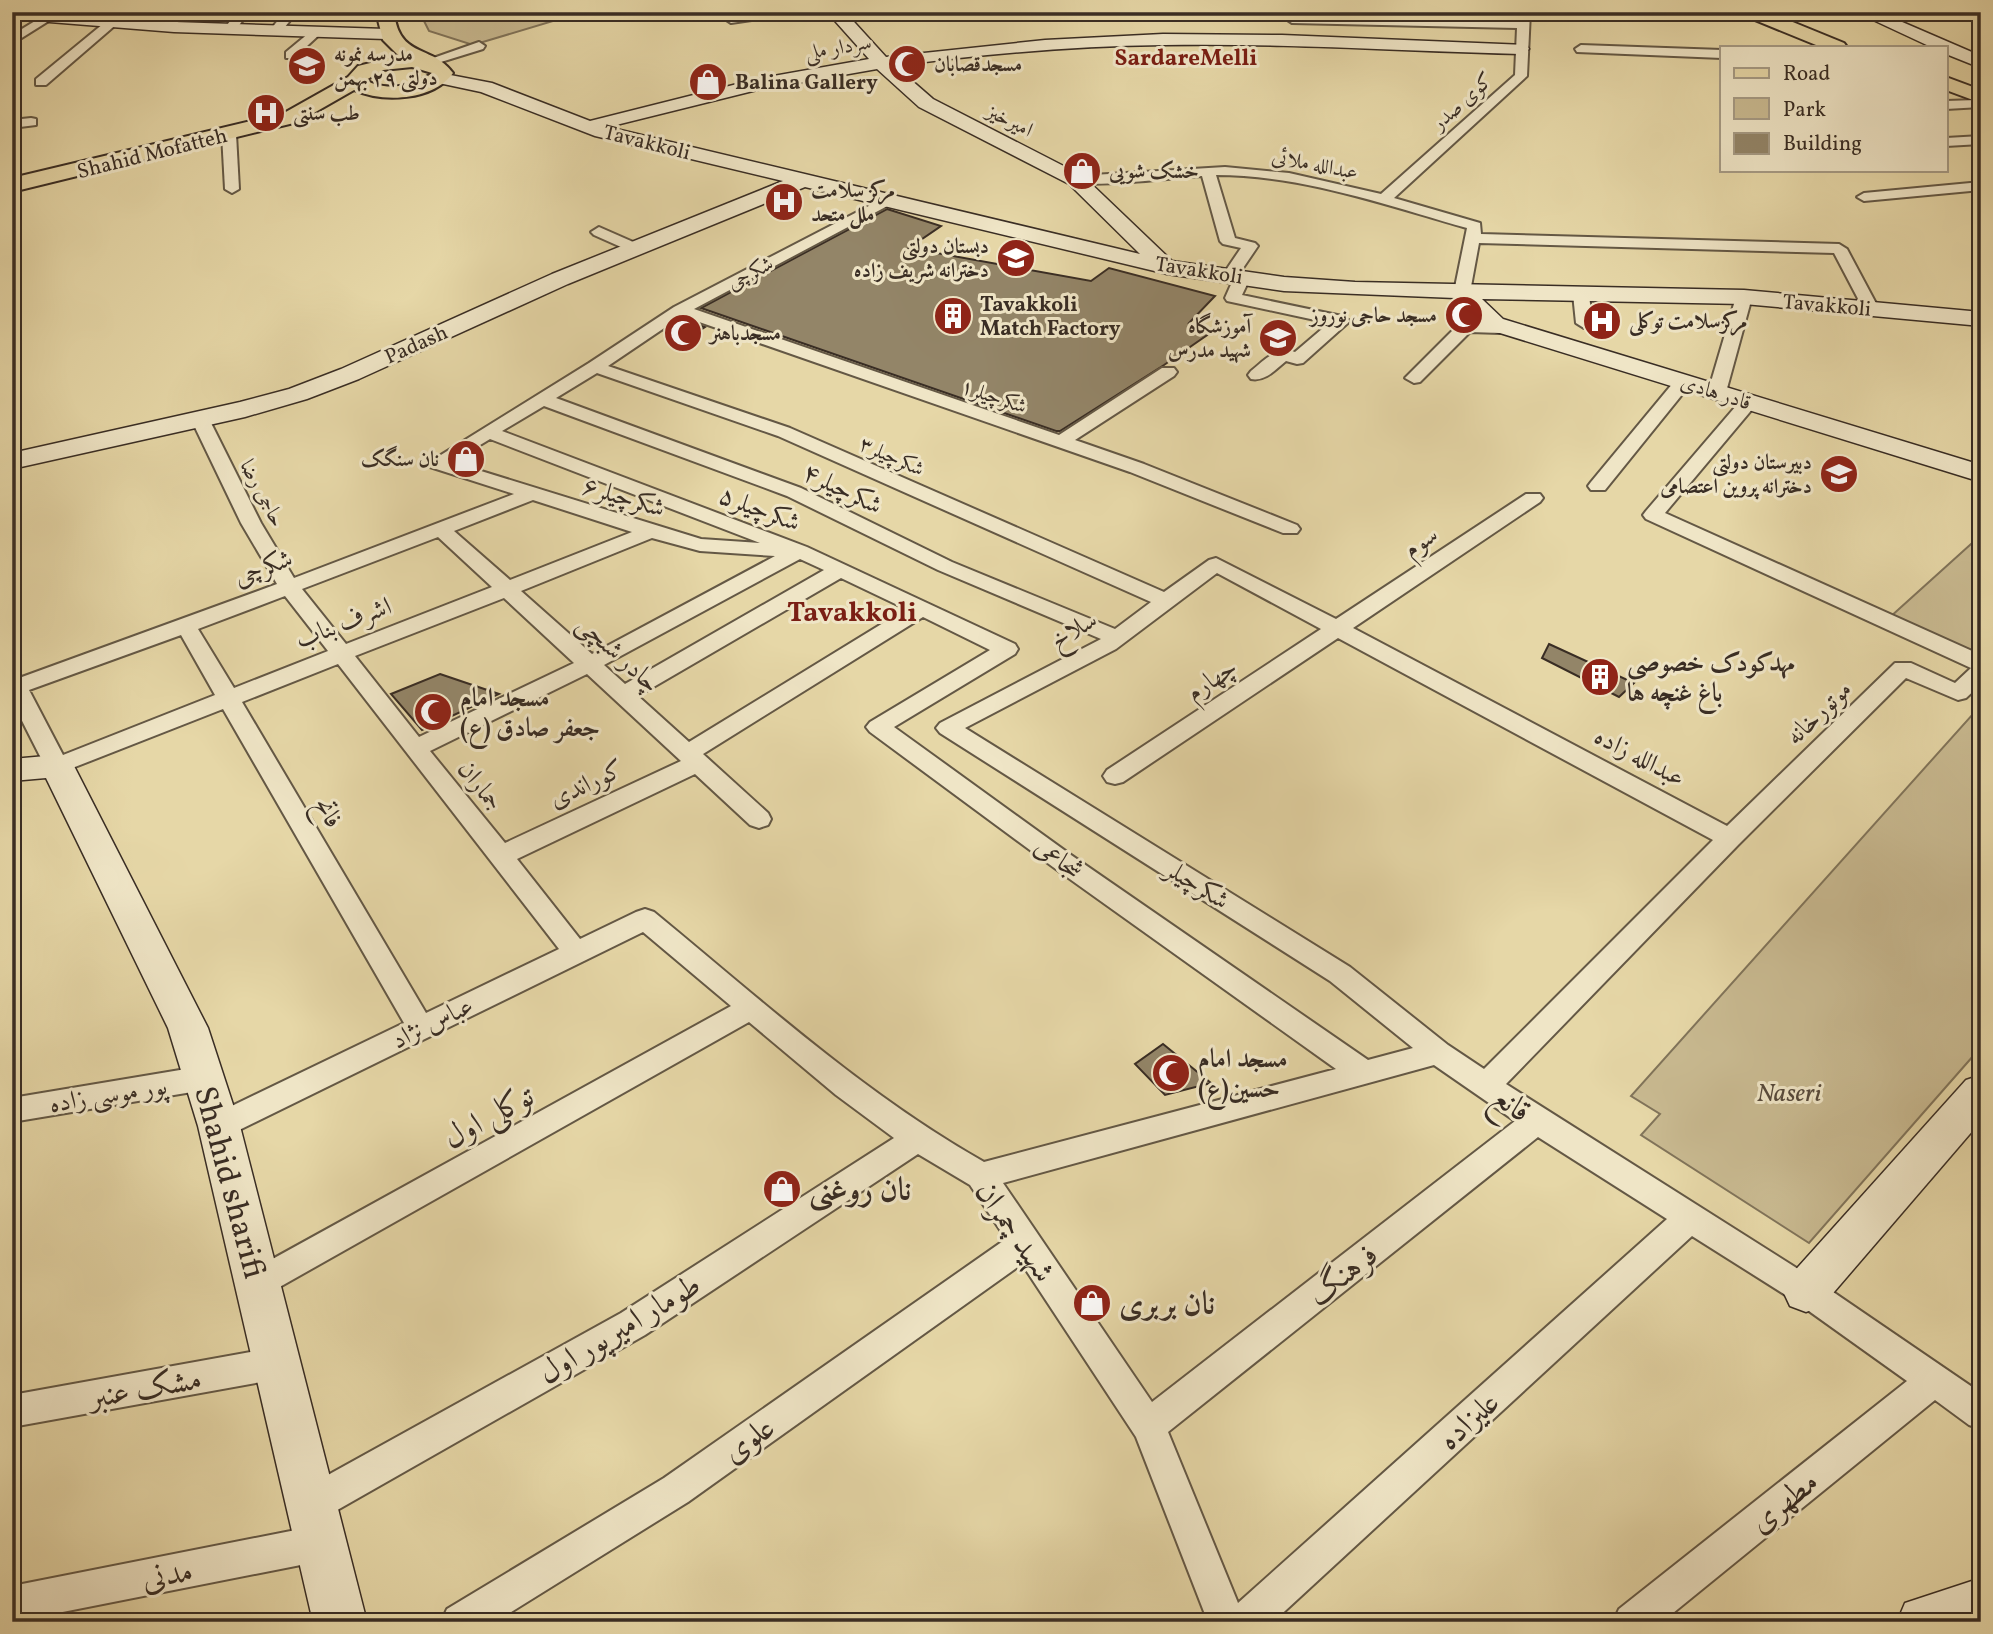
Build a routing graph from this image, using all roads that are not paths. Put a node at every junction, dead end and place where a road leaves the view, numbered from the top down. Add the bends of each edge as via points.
1 (183, 12) edge
2 (243, 12) edge
3 (291, 12) edge
4 (385, 12) edge
5 (786, 12) edge
6 (835, 12) edge
7 (1751, 12) edge
8 (1772, 12) edge
9 (1864, 12) edge
10 (1970, 12) edge
11 (12, 14) edge
12 (50, 17) junction
13 (731, 19) dead end
14 (1292, 19) dead end
15 (1524, 19) edge
16 (1981, 19) edge
17 (113, 22) junction
18 (167, 26) junction
19 (230, 29) junction
20 (276, 30) junction
21 (315, 32) junction
22 (386, 33) junction
23 (12, 40) edge
24 (479, 46) dead end
25 (1836, 46) edge
26 (1856, 46) edge
27 (1940, 46) edge
28 (1520, 49) junction
29 (1581, 49) dead end
30 (1948, 49) edge
31 (1720, 54) edge
32 (289, 55) dead end
33 (883, 62) junction
34 (1981, 63) edge
35 (434, 68) junction
36 (358, 77) junction
37 (41, 82) dead end
38 (1948, 84) edge
39 (400, 91) junction
40 (1948, 93) edge
41 (1980, 102) edge
42 (1948, 105) edge
43 (291, 118) junction
44 (31, 122) dead end
45 (12, 124) edge
46 (588, 127) junction
47 (229, 134) junction
48 (1981, 141) edge
49 (1948, 142) edge
50 (1208, 172) junction
51 (804, 180) junction
52 (1076, 180) junction
53 (12, 185) edge
54 (1981, 186) edge
55 (232, 189) dead end
56 (1864, 197) dead end
57 (888, 200) junction
58 (1383, 200) junction
59 (599, 232) dead end
60 (1472, 238) junction
61 (635, 248) junction
62 (1167, 267) junction
63 (1236, 277) junction
64 (1462, 292) junction
65 (1581, 294) junction
66 (1744, 297) junction
67 (1871, 309) junction
68 (680, 310) junction
69 (1981, 319) edge
70 (1584, 323) dead end
71 (1495, 324) junction
72 (595, 367) junction
73 (1168, 372) dead end
74 (1256, 375) dead end
75 (1414, 378) dead end
76 (1684, 381) junction
77 (1717, 392) junction
78 (541, 400) junction
79 (1748, 403) junction
80 (200, 419) junction
81 (488, 432) junction
82 (1059, 443) junction
83 (12, 461) edge
84 (437, 463) joint
85 (1981, 474) edge
86 (1598, 486) dead end
87 (532, 495) junction
88 (1534, 498) dead end
89 (442, 529) junction
90 (1290, 529) dead end
91 (651, 532) junction
92 (800, 551) junction
93 (1216, 564) joint
94 (840, 570) junction
95 (289, 587) junction
96 (507, 588) junction
97 (1166, 601) junction
98 (922, 609) junction
99 (186, 626) junction
100 (1337, 628) junction
101 (1116, 637) junction
102 (1007, 649) joint
103 (341, 653) junction
104 (590, 664) junction
105 (1980, 671) edge
106 (13, 685) edge
107 (623, 695) junction
108 (228, 697) junction
109 (948, 728) joint
110 (416, 748) junction
111 (693, 758) junction
112 (57, 766) junction
113 (12, 770) edge
114 (1115, 776) dead end
115 (759, 819) dead end
116 (1730, 838) junction
117 (500, 856) junction
118 (645, 919) joint
119 (576, 953) junction
120 (751, 1008) junction
121 (421, 1028) junction
122 (1438, 1053) junction
123 (1364, 1073) junction
124 (204, 1078) junction
125 (1487, 1085) junction
126 (1981, 1092) edge
127 (12, 1110) edge
128 (1537, 1121) junction
129 (219, 1126) junction
130 (917, 1139) junction
131 (981, 1175) junction
132 (1690, 1218) junction
133 (1026, 1242) junction
134 (258, 1283) junction
135 (1806, 1291) junction
136 (278, 1363) junction
137 (1934, 1380) junction
138 (12, 1411) edge
139 (1981, 1413) edge
140 (1147, 1426) junction
141 (317, 1523) junction
142 (1981, 1604) edge
143 (12, 1605) edge
144 (340, 1622) edge
145 (460, 1622) edge
146 (1227, 1622) edge
147 (1245, 1622) edge
148 (1632, 1622) edge
149 (1924, 1622) edge

1 - 18 street
2 - 19 street
3 - 20 street
4 - 22 main road
5 - 13 street
6 - 33 street, امیرخیز
7 - 25 main road
8 - 26 main road
9 - 27 street
10 - 16 street
11 - 12 street
12 - 17 street
12 - 23 street
14 - 15 street
15 - 28 street, کوی صدر
17 - 18 street
17 - 37 street
18 - 19 street
19 - 20 street
20 - 21 street
21 - 22 street
21 - 32 street
22 - 35 main road via 396,45
22 - 36 main road
24 - 35 street
28 - 33 street, سردار ملی via 1136,41 1046,44
28 - 58 street, کوی صدر via 1521,76
29 - 31 street
30 - 34 street
33 - 46 street, سردار ملی via 713,93
33 - 52 street, امیرخیز via 904,88 926,103
35 - 36 main road via 397,62
35 - 39 main road, Shahid Mofatteh via 424,86
35 - 46 street, Tavakkoli
36 - 39 main road via 364,88
36 - 43 main road
38 - 41 main road
39 - 43 main road, Shahid Mofatteh
40 - 41 main road
41 - 42 street
43 - 47 main road, Shahid Mofatteh
44 - 45 street
46 - 51 street, Tavakkoli
47 - 53 main road, Shahid Mofatteh
47 - 55 street
48 - 49 street
50 - 52 street, عبدالله ملائی
50 - 58 street, عبدالله ملائی via 1270,175
50 - 63 street via 1228,241 1250,246
51 - 57 street, Tavakkoli
51 - 61 street, Padash
52 - 62 street, امیرخیز
54 - 56 street
57 - 62 street, Tavakkoli
57 - 68 street, شکرچی
58 - 60 street, عبدالله ملائی via 1475,226
59 - 61 street
60 - 64 street
60 - 67 street via 1839,249
61 - 80 street, Padash via 350,374 298,394
62 - 63 street, Tavakkoli
63 - 64 street, Tavakkoli via 1356,289
63 - 74 street via 1233,298 1342,321 1297,359 1284,355
64 - 65 street, Tavakkoli
64 - 71 street, قادر هادی
65 - 66 street, Tavakkoli
65 - 70 street
66 - 67 street, Tavakkoli
66 - 77 street
67 - 69 street, Tavakkoli
68 - 72 street, شکرچی
68 - 82 street, شکرچیلر۱
71 - 75 street via 1494,329 1466,327
71 - 76 street, قادر هادی
72 - 78 street, شکرچی
72 - 97 street, شکرچیلر۳ via 784,432
73 - 82 street
76 - 77 street, قادر هادی
76 - 86 street
77 - 79 street, قادر هادی
78 - 81 street, شکرچی
78 - 101 street, شکرچیلر۴ via 794,492 944,566
79 - 85 street, قادر هادی
79 - 105 street via 1653,515
80 - 83 street, Padash
80 - 95 street, حاجی رضا via 251,523
81 - 84 street, شکرچی
81 - 92 street, شکرچیلر۵
82 - 90 street, شکرچیلر۱ via 1137,468
84 - 87 street, شکرچیلر۶
87 - 89 street, شکرچی
87 - 91 street, شکرچیلر۶
88 - 100 street, سوم
89 - 95 street, شکرچی
89 - 96 street, چادر شبچی
91 - 92 street, شکرچیلر۶ via 700,545
91 - 96 street, اشرف بناب
92 - 94 street, شکرچیلر۵
92 - 104 street
93 - 97 street, سلاخ
93 - 100 street, عبدالله زاده
94 - 98 street, شکرچیلر۵
94 - 107 street
95 - 99 street, شکرچی
95 - 103 street, جماران
96 - 103 street, اشرف بناب
96 - 104 street, چادر شبچی
97 - 101 street, سلاخ
98 - 102 street, شکرچیلر۵
98 - 111 street, کوراندی
99 - 106 street, شکرچی
99 - 108 street, فاتح
100 - 114 street, چهارم
100 - 116 street, عبدالله زاده
101 - 109 street, سلاخ
102 - 123 street, شجاعی via 878,727
103 - 108 street, اشرف بناب
103 - 110 street, جماران
104 - 107 street, چادر شبچی
104 - 110 street
105 - 116 street, موتورخانه via 1958,693 1903,668
106 - 112 street
107 - 111 street, چادر شبچی
108 - 112 street, اشرف بناب
108 - 121 street, فاتح
109 - 122 street, شکرچیلر via 1340,974
110 - 117 street, جماران
111 - 115 street, چادر شبچی
111 - 117 street, کوراندی
112 - 113 street
112 - 124 street, Shahid sharifi via 188,1028
116 - 125 street
117 - 119 street, جماران
118 - 119 street, عباس نژاد
118 - 120 street, شهید چمران
119 - 121 street, عباس نژاد
120 - 130 street, شهید چمران
120 - 134 street, توکلی اول
121 - 129 street, عباس نژاد
122 - 123 street
122 - 125 street, قانع
123 - 131 street
124 - 127 street, پور موسی زاده
124 - 129 street, Shahid sharifi
125 - 128 street, قانع
126 - 135 street
128 - 132 street, قانع
128 - 140 street, فرهنگ
129 - 134 street, Shahid sharifi
130 - 131 street, شهید چمران
130 - 141 street, طومار امیرپور اول
131 - 133 street, شهید چمران
132 - 135 street, قانع
132 - 147 street, علیزاده
133 - 140 street, شهید چمران
133 - 145 street, علوی via 676,1490
134 - 136 street, Shahid sharifi
135 - 137 street, قانع
136 - 138 street, مشک عنبر
136 - 141 street, Shahid sharifi
137 - 139 street, قانع
137 - 148 street, مطهری
140 - 146 street, شهید چمران
141 - 143 street, مدنی
141 - 144 street, Shahid sharifi
142 - 149 street

